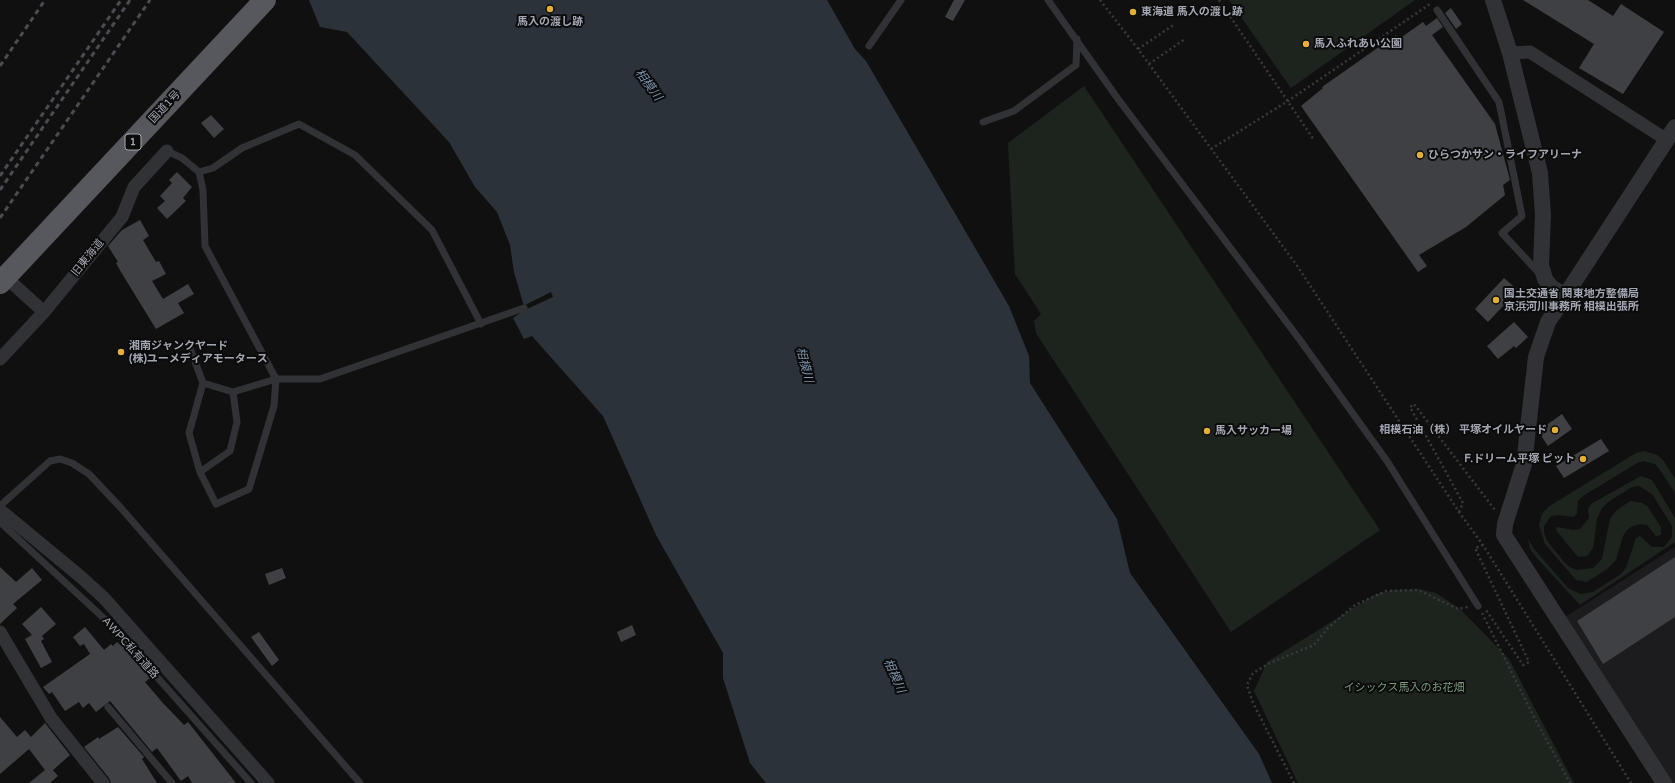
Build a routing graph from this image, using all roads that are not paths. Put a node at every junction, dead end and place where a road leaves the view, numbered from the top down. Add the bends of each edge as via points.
1 (265, 0) edge
2 (901, 0) edge
3 (1048, 0) edge
4 (1492, 0) edge
5 (1437, 10) dead end
6 (1077, 39) junction
7 (869, 46) dead end
8 (1510, 53) junction
9 (983, 122) dead end
10 (1671, 134) edge
11 (167, 151) joint
12 (199, 172) junction
13 (0, 272) edge
14 (1545, 278) junction
15 (0, 283) edge
16 (1565, 296) junction
17 (524, 308) dead end
18 (44, 312) junction
19 (481, 324) junction
20 (188, 343) dead end
21 (0, 360) edge
22 (276, 379) junction
23 (203, 383) junction
24 (233, 392) junction
25 (200, 472) junction
26 (0, 506) edge
27 (0, 510) edge
28 (0, 522) edge
29 (1477, 606) road end
30 (0, 632) edge
31 (108, 707) dead end
32 (103, 783) edge
33 (172, 783) edge
34 (251, 783) edge
35 (268, 783) edge
36 (360, 783) edge
37 (1664, 783) edge

1 - 15 highway, 国道1号 / 1, bridge
2 - 7 lane
3 - 6 lane
4 - 8 street
5 - 14 lane via 1499,102 1522,216 1502,233
6 - 9 lane via 1076,65 1014,111
6 - 29 lane via 1118,99 1300,340 1387,461
8 - 10 street via 1530,52
8 - 14 street via 1540,173 1543,215 1541,265
10 - 16 street
11 - 12 lane via 182,158
11 - 18 street, 旧東海道 via 134,187 122,217
12 - 19 lane via 213,168 242,148 299,124 355,155 432,230
12 - 22 lane via 203,190 205,246
13 - 18 street
14 - 16 street via 1552,287
16 - 37 street via 1548,322 1536,357 1524,464 1505,524 1504,535
17 - 19 lane
18 - 21 street, 旧東海道
19 - 22 lane via 320,379
20 - 23 lane
22 - 24 lane
22 - 25 lane via 274,406 249,489 216,504
23 - 24 lane
23 - 25 lane via 189,433
24 - 25 lane via 237,422 230,451
26 - 36 lane via 50,461 60,459 89,474 122,508
27 - 35 street via 104,598
28 - 34 lane, AWPC私有道路 via 110,624
30 - 32 street via 51,718
31 - 33 lane

